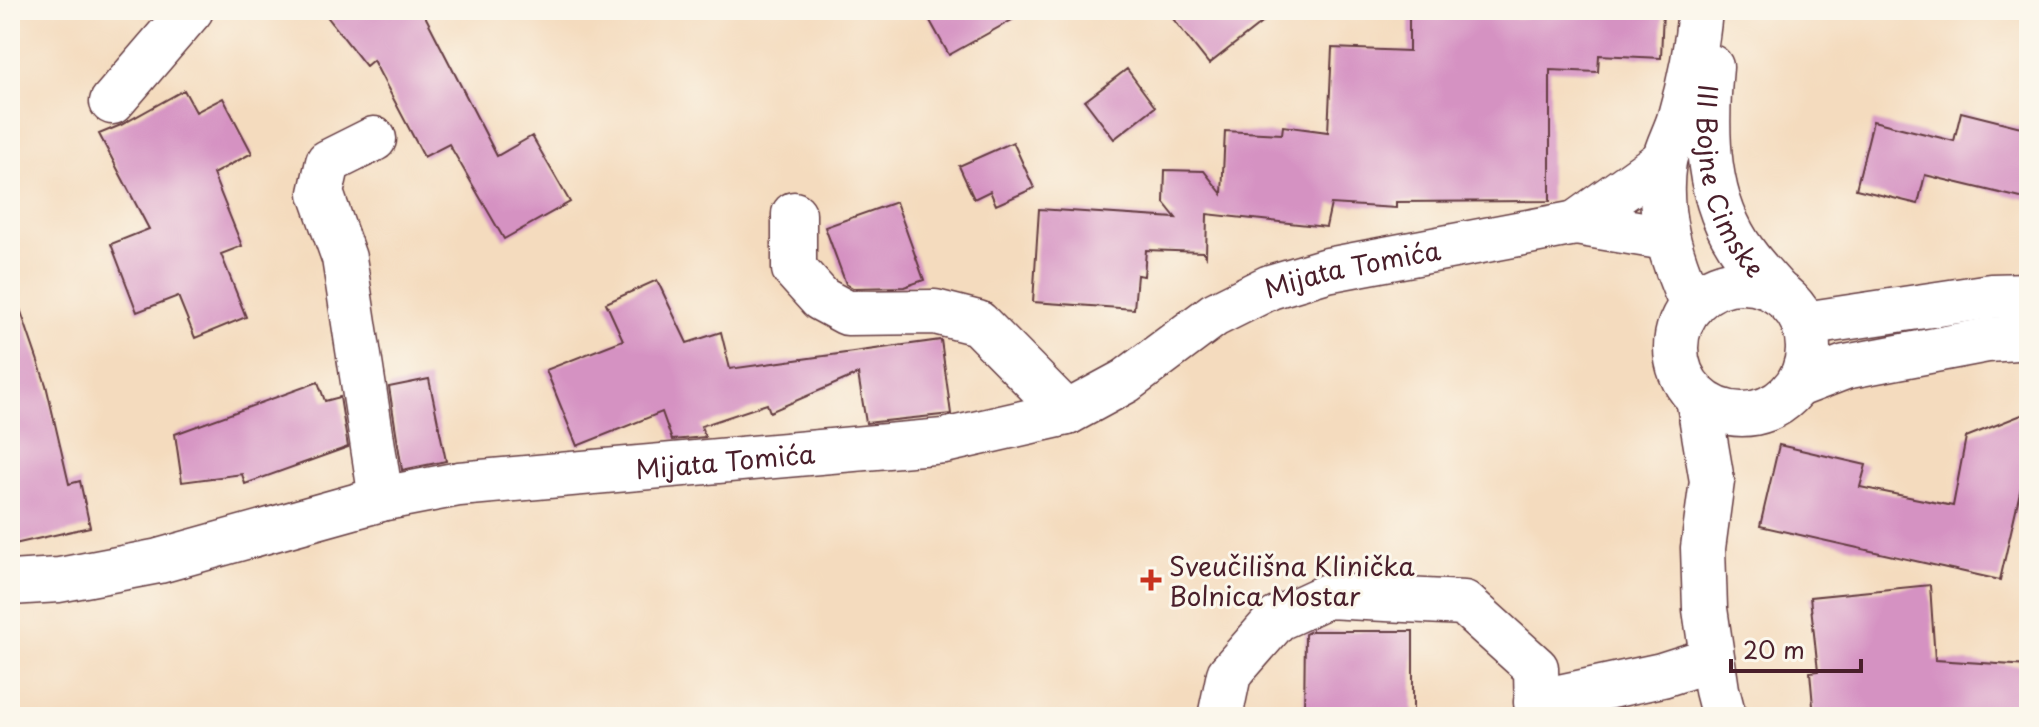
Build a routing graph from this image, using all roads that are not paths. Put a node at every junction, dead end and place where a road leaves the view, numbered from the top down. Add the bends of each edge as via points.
1 (191, 10) edge
2 (1700, 10) edge
3 (1716, 10) edge
4 (112, 102) dead end
5 (374, 139) dead end
6 (1664, 160) junction
7 (794, 214) dead end
8 (1576, 223) junction
9 (1666, 238) junction
10 (2029, 295) edge
11 (1692, 305) junction
12 (1791, 308) junction
13 (2029, 337) edge
14 (1798, 385) junction
15 (1698, 398) junction
16 (1067, 413) junction
17 (1748, 413) junction
18 (1712, 481) junction
19 (381, 499) junction
20 (10, 583) edge
21 (1712, 659) junction
22 (1537, 709) edge
23 (1220, 717) edge
24 (1724, 717) edge

1 - 4 street
2 - 6 street, III Bojne Cimske via 1686,88
3 - 12 street, III Bojne Cimske via 1708,97 1715,196 1745,254
5 - 19 street via 328,162 321,193 344,258
6 - 8 street, Mijata Tomića
6 - 9 street, III Bojne Cimske
7 - 16 street via 794,269 821,299 847,313 935,312 978,323
8 - 9 street, Mijata Tomića
8 - 16 street, Mijata Tomića via 1327,270 1270,287 1214,315 1126,381
9 - 11 street, III Bojne Cimske
10 - 12 street
11 - 12 street via 1723,284 1742,282 1761,285
11 - 15 street via 1677,335 1676,359
12 - 14 street via 1809,344
13 - 14 street via 1845,367
14 - 17 street via 1783,401
15 - 17 street via 1717,410
15 - 18 street
16 - 19 street, Mijata Tomića via 944,441 459,484
17 - 18 street
18 - 21 street via 1703,548
19 - 20 street, Mijata Tomića via 159,561 59,580
21 - 22 street
21 - 24 street
22 - 23 street via 1536,668 1464,603 1327,596 1277,619 1229,674

